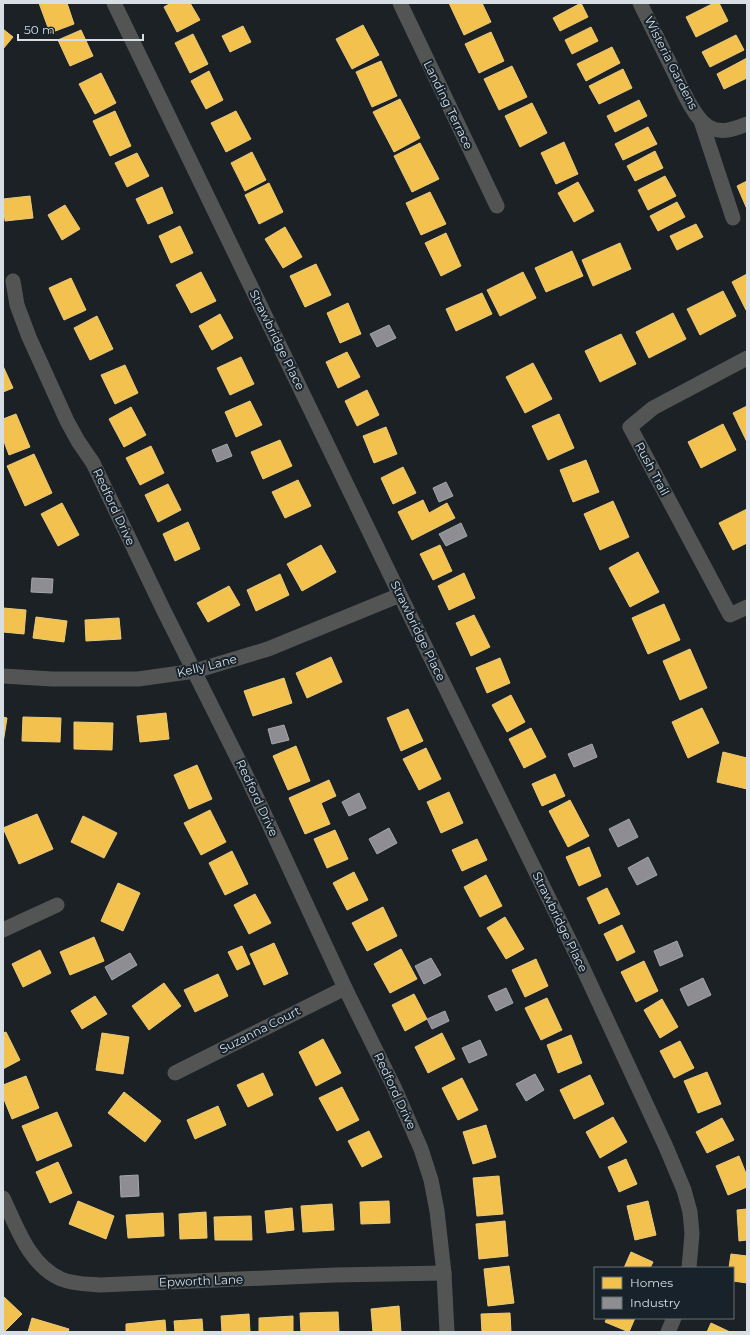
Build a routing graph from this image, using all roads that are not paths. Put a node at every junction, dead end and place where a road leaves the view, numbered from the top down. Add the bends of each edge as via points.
1 (114, 3) edge
2 (400, 3) edge
3 (640, 3) edge
4 (701, 121) junction
5 (747, 124) edge
6 (497, 206) dead end
7 (733, 218) dead end
8 (13, 281) dead end
9 (747, 358) edge
10 (400, 595) junction
11 (747, 607) edge
12 (195, 671) junction
13 (3, 676) edge
14 (57, 905) dead end
15 (3, 930) edge
16 (345, 988) junction
17 (175, 1073) dead end
18 (3, 1198) edge
19 (689, 1267) edge
20 (444, 1273) junction
21 (674, 1319) edge
22 (447, 1332) edge
23 (668, 1332) edge

1 - 10 street, Strawbridge Place
2 - 6 street, Landing Terrace
3 - 4 street, Wisteria Gardens via 688,101
4 - 5 street, Wisteria Gardens via 716,130 727,131
4 - 7 street
8 - 12 street, Redford Drive via 24,325 65,418 93,463
9 - 11 street, Rush Trail via 653,408 630,427 730,614
10 - 12 street, Kelly Lane via 268,649
10 - 19 street, Strawbridge Place via 581,964 666,1147 690,1212 692,1234
12 - 13 street, Kelly Lane via 138,679 52,680
12 - 16 street, Redford Drive
14 - 15 street
16 - 17 street, Suzanna Court
16 - 20 street, Redford Drive via 394,1087 421,1149 437,1211
18 - 20 street, Epworth Lane via 32,1255 45,1269 61,1279 79,1284
20 - 22 street, Redford Drive
21 - 23 street

